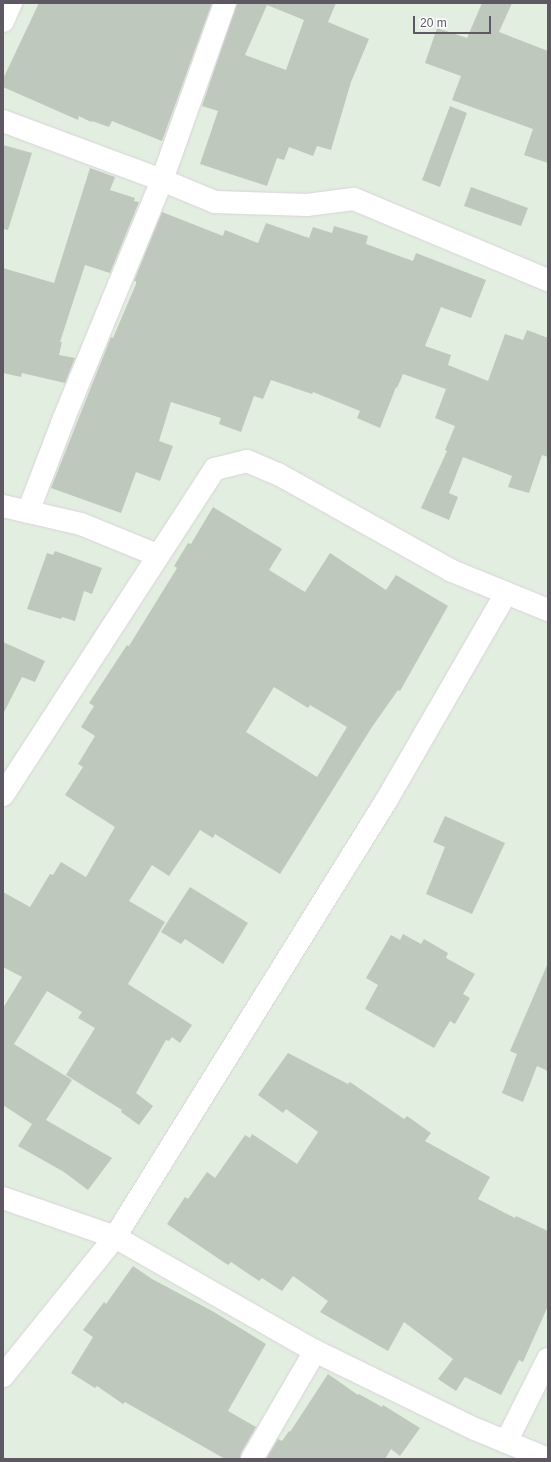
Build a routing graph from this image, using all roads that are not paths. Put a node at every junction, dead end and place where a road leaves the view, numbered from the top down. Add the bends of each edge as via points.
1 (11, 3) edge
2 (225, 3) edge
3 (3, 21) edge
4 (3, 121) edge
5 (162, 180) junction
6 (548, 280) edge
7 (3, 506) edge
8 (28, 512) junction
9 (157, 555) junction
10 (506, 593) junction
11 (548, 610) edge
12 (3, 795) edge
13 (3, 1198) edge
14 (115, 1237) junction
15 (316, 1351) junction
16 (548, 1359) edge
17 (3, 1376) edge
18 (506, 1442) junction
19 (548, 1458) edge
20 (252, 1459) edge

1 - 3 street
2 - 5 street
4 - 5 street
5 - 6 street via 216,202 307,205 354,199
5 - 8 street
7 - 8 street
8 - 9 street via 81,524
9 - 10 street via 215,469 247,461 278,474 452,572
9 - 12 street
10 - 11 street
10 - 14 street via 386,801
13 - 14 street
14 - 15 street
14 - 17 street
15 - 18 street
15 - 20 street
16 - 18 street
18 - 19 street

